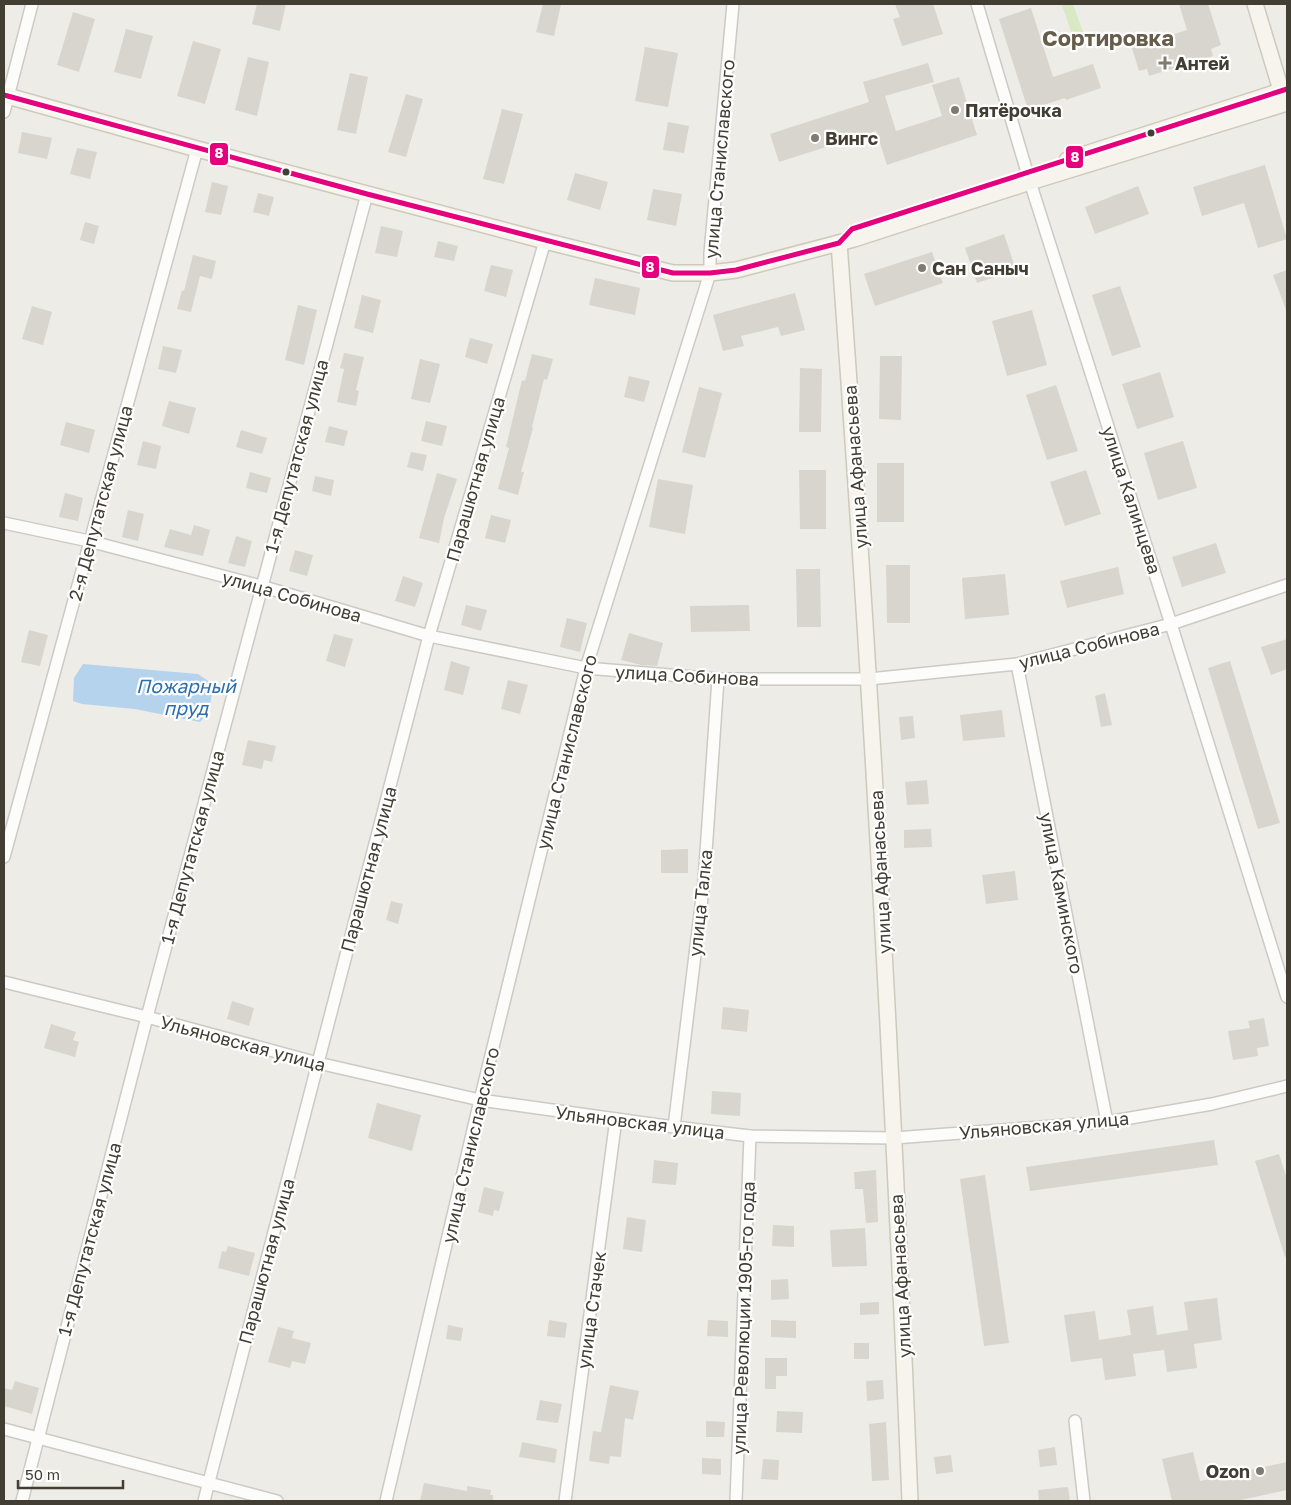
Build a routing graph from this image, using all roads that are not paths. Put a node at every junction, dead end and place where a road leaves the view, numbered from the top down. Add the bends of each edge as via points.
1 (32, 4) edge
2 (733, 4) edge
3 (977, 4) edge
4 (1256, 4) edge
5 (6, 96) edge
6 (1286, 99) edge
7 (4, 112) edge
8 (197, 148) junction
9 (1028, 177) junction
10 (367, 194) junction
11 (544, 241) junction
12 (839, 243) junction
13 (710, 274) junction
14 (4, 523) edge
15 (89, 541) junction
16 (1287, 585) edge
17 (261, 586) junction
18 (1171, 624) junction
19 (429, 636) junction
20 (1017, 664) junction
21 (586, 668) junction
22 (718, 679) junction
23 (869, 679) junction
24 (4, 857) edge
25 (4, 982) edge
26 (1287, 997) edge
27 (147, 1017) junction
28 (318, 1063) junction
29 (1287, 1086) edge
30 (480, 1100) junction
31 (616, 1119) junction
32 (1107, 1122) junction
33 (674, 1127) junction
34 (750, 1136) junction
35 (894, 1138) junction
36 (1075, 1420) dead end
37 (4, 1429) edge
38 (38, 1438) junction
39 (208, 1483) junction
40 (22, 1501) edge
41 (204, 1501) edge
42 (277, 1501) edge
43 (386, 1501) edge
44 (565, 1501) edge
45 (736, 1501) edge
46 (910, 1501) edge
47 (1084, 1501) edge

1 - 5 street
2 - 13 street, улица Станиславского
3 - 9 street, улица Калинцева
4 - 6 street
5 - 7 street
5 - 8 street
6 - 9 street
8 - 10 street
8 - 15 street, 2-я Депутатская улица
9 - 12 street
9 - 18 street, улица Калинцева
10 - 11 street
10 - 17 street, 1-я Депутатская улица
11 - 13 street via 672,273
11 - 19 street, Парашютная улица
12 - 13 street
12 - 23 street, улица Афанасьева
13 - 21 street, улица Станиславского
14 - 15 street, улица Собинова
15 - 17 street, улица Собинова
15 - 24 street, 2-я Депутатская улица
16 - 18 street, улица Собинова
17 - 19 street, улица Собинова
17 - 27 street, 1-я Депутатская улица
18 - 20 street, улица Собинова
18 - 26 street, улица Калинцева
19 - 21 street, улица Собинова
19 - 28 street, Парашютная улица
20 - 23 street, улица Собинова
20 - 32 street, улица Каминского
21 - 22 street, улица Собинова
21 - 30 street, улица Станиславского
22 - 23 street, улица Собинова
22 - 33 street, улица Талка via 704,881
23 - 35 street, улица Афанасьева
25 - 27 street, Ульяновская улица
27 - 28 street, Ульяновская улица
27 - 38 street, 1-я Депутатская улица
28 - 30 street, Ульяновская улица
28 - 39 street, Парашютная улица
29 - 32 street, Ульяновская улица via 1212,1104
30 - 31 street, Ульяновская улица
30 - 43 street, улица Станиславского
31 - 33 street, Ульяновская улица
31 - 44 street, улица Стачек
32 - 35 street, Ульяновская улица
33 - 34 street, Ульяновская улица
34 - 35 street, Ульяновская улица
34 - 45 street, улица Революции 1905-го года
35 - 46 street, улица Афанасьева
36 - 47 street
37 - 38 street
38 - 39 street
38 - 40 street, 1-я Депутатская улица
39 - 41 street, Парашютная улица
39 - 42 street

